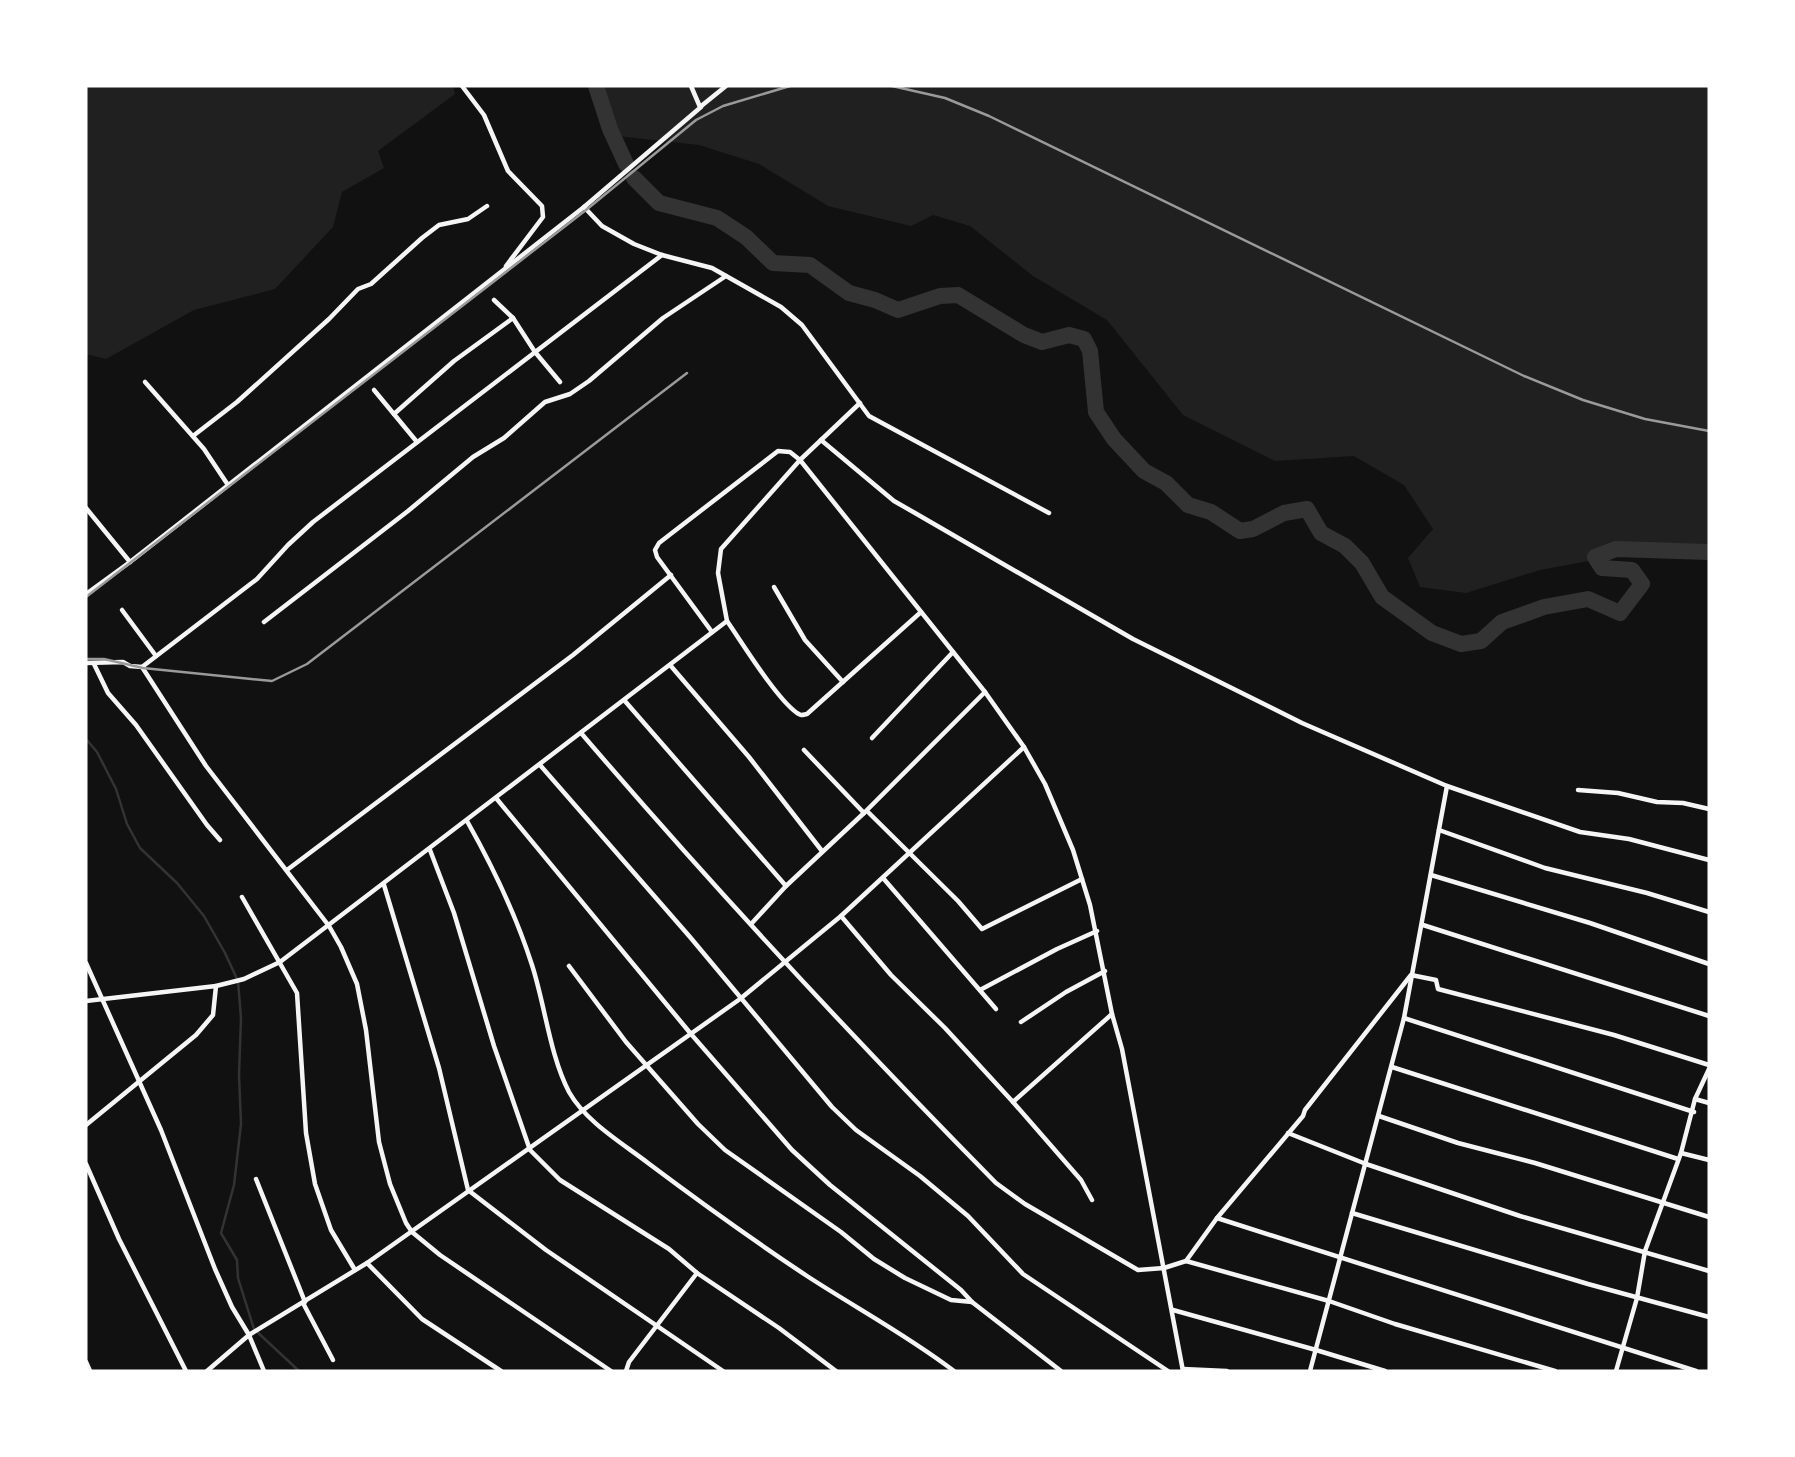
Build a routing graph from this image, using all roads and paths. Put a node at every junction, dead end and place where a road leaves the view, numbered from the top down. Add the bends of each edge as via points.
1 (462, 86) edge
2 (691, 86) edge
3 (726, 86) edge
4 (701, 107) junction
5 (486, 206) dead end
6 (584, 207) junction
7 (662, 255) junction
8 (501, 273) junction
9 (726, 276) junction
10 (494, 300) dead end
11 (513, 318) junction
12 (535, 352) junction
13 (145, 382) dead end
14 (561, 382) dead end
15 (374, 390) dead end
16 (860, 402) junction
17 (394, 414) junction
18 (193, 436) junction
19 (821, 440) junction
20 (417, 442) junction
21 (800, 460) junction
22 (228, 485) junction
23 (86, 508) edge
24 (1049, 513) dead end
25 (130, 562) junction
26 (671, 575) junction
27 (774, 587) dead end
28 (86, 594) edge
29 (122, 610) dead end
30 (921, 612) junction
31 (727, 621) junction
32 (264, 622) dead end
33 (712, 632) junction
34 (953, 652) junction
35 (156, 656) junction
36 (86, 663) edge
37 (94, 664) junction
38 (670, 664) junction
39 (142, 667) junction
40 (843, 682) junction
41 (985, 692) junction
42 (624, 701) junction
43 (581, 733) junction
44 (872, 738) dead end
45 (1024, 747) junction
46 (804, 750) dead end
47 (540, 765) junction
48 (1447, 786) junction
49 (1578, 790) dead end
50 (496, 798) junction
51 (1709, 809) edge
52 (865, 812) junction
53 (467, 821) junction
54 (1439, 830) junction
55 (220, 840) dead end
56 (429, 850) junction
57 (822, 851) junction
58 (910, 853) junction
59 (1709, 860) edge
60 (286, 870) junction
61 (1431, 875) junction
62 (883, 878) junction
63 (1082, 879) junction
64 (384, 885) junction
65 (786, 886) junction
66 (242, 897) dead end
67 (1709, 912) edge
68 (841, 916) junction
69 (752, 923) junction
70 (1423, 925) junction
71 (329, 926) junction
72 (1097, 931) junction
73 (787, 961) junction
74 (280, 962) junction
75 (86, 963) edge
76 (1709, 964) edge
77 (569, 967) dead end
78 (1105, 971) junction
79 (1411, 975) junction
80 (216, 986) junction
81 (980, 990) junction
82 (102, 999) junction
83 (740, 999) junction
84 (86, 1001) edge
85 (996, 1009) dead end
86 (1112, 1014) junction
87 (1709, 1016) edge
88 (1404, 1018) junction
89 (1021, 1023) dead end
90 (691, 1034) junction
91 (646, 1065) junction
92 (1392, 1067) junction
93 (1709, 1067) edge
94 (139, 1080) junction
95 (1695, 1099) junction
96 (1013, 1102) junction
97 (1709, 1103) edge
98 (583, 1109) junction
99 (1693, 1112) junction
100 (1379, 1116) junction
101 (86, 1125) edge
102 (1288, 1133) junction
103 (530, 1150) junction
104 (1681, 1153) junction
105 (1678, 1159) junction
106 (1709, 1160) edge
107 (86, 1164) edge
108 (1366, 1164) junction
109 (256, 1179) dead end
110 (468, 1191) junction
111 (1092, 1200) dead end
112 (1663, 1203) junction
113 (1352, 1213) junction
114 (1217, 1217) junction
115 (1709, 1217) edge
116 (412, 1232) junction
117 (1645, 1251) junction
118 (1341, 1257) junction
119 (1186, 1261) junction
120 (367, 1263) junction
121 (1164, 1268) junction
122 (355, 1270) junction
123 (1709, 1271) edge
124 (697, 1273) junction
125 (1637, 1298) junction
126 (1329, 1301) junction
127 (304, 1302) junction
128 (972, 1302) junction
129 (1172, 1310) junction
130 (1709, 1317) edge
131 (658, 1325) junction
132 (249, 1335) junction
133 (1622, 1346) junction
134 (1316, 1350) junction
135 (333, 1360) dead end
136 (86, 1362) edge
137 (1183, 1370) edge
138 (90, 1371) edge
139 (186, 1371) edge
140 (207, 1371) edge
141 (264, 1371) edge
142 (501, 1371) edge
143 (611, 1371) edge
144 (626, 1371) edge
145 (723, 1371) edge
146 (836, 1371) edge
147 (954, 1371) edge
148 (1061, 1371) edge
149 (1168, 1371) edge
150 (1227, 1371) edge
151 (1311, 1371) edge
152 (1385, 1371) edge
153 (1555, 1371) edge
154 (1616, 1371) edge
155 (1696, 1371) edge

1 - 8 street via 484,115 508,171 544,212
2 - 4 street
3 - 4 street
4 - 6 street
5 - 18 street via 468,219 439,225 422,237
6 - 7 street via 602,226
6 - 8 street
7 - 9 street
7 - 12 street
8 - 22 street
9 - 16 street via 781,307 802,326
9 - 32 street via 663,318 589,381 570,394 545,402
10 - 11 street
11 - 12 street
11 - 17 street via 440,372
12 - 14 street
12 - 20 street
13 - 18 street
15 - 17 street
16 - 19 street
16 - 24 street via 869,416
17 - 20 street
18 - 22 street
19 - 21 street
19 - 48 street via 894,500 1133,639 1302,723
20 - 35 street via 313,522 257,579
21 - 26 street via 778,450 659,543 657,557
21 - 30 street
21 - 31 street via 721,549 718,573
22 - 25 street
23 - 25 street
25 - 28 street
26 - 33 street
26 - 60 street via 573,655
27 - 40 street via 805,640
29 - 35 street
30 - 34 street
30 - 40 street
31 - 33 street
31 - 40 street via 797,712 807,714
33 - 38 street
34 - 41 street
34 - 44 street
35 - 39 street
36 - 37 street
37 - 39 street via 123,662
37 - 55 street via 108,693
38 - 42 street
38 - 57 street
39 - 60 street via 206,766
41 - 45 street
41 - 52 street
42 - 43 street
42 - 65 street
43 - 47 street
43 - 69 street
45 - 58 street
45 - 63 street via 1045,785
46 - 52 street
47 - 50 street
47 - 83 street
48 - 54 street
48 - 59 street via 1580,832 1629,839
49 - 51 street
50 - 53 street
50 - 90 street
52 - 57 street
52 - 58 street
53 - 56 street
53 - 98 street via 516,918 563,1076
54 - 61 street
54 - 67 street via 1545,868
56 - 64 street
56 - 103 street via 454,913
57 - 65 street
58 - 62 street
58 - 63 street via 982,929
60 - 71 street
61 - 70 street
61 - 76 street
62 - 68 street
62 - 81 street
63 - 72 street
64 - 71 street
64 - 110 street via 439,1068
65 - 69 street
66 - 74 street
68 - 73 street
68 - 96 street
69 - 73 street
70 - 79 street
70 - 87 street
71 - 74 street
71 - 116 street via 357,984 379,1142 398,1206
72 - 78 street
72 - 81 street
73 - 83 street
73 - 121 street via 1010,1194 1139,1270
74 - 80 street
74 - 122 street via 297,993 306,1132 315,1184 331,1230
75 - 82 street
77 - 91 street
78 - 86 street
78 - 89 street
79 - 88 street
79 - 93 street via 1436,980 1438,989 1614,1035
79 - 102 street
80 - 82 street
80 - 94 street via 213,1014 205,1024
81 - 85 street
82 - 84 street
82 - 94 street
83 - 90 street
83 - 149 street via 856,1130 968,1216 1023,1274
86 - 96 street
86 - 121 street
88 - 92 street
88 - 99 street
90 - 91 street
90 - 128 street via 792,1150
91 - 98 street
91 - 128 street via 712,1139 784,1194 905,1278 951,1300
92 - 100 street
92 - 105 street
93 - 95 street
94 - 101 street
94 - 132 street via 215,1269
95 - 97 street
95 - 99 street
96 - 111 street via 1081,1180
98 - 103 street
98 - 147 street via 748,1236
99 - 104 street
100 - 108 street
100 - 112 street
102 - 108 street
102 - 114 street
103 - 110 street
103 - 124 street via 560,1180 669,1249
104 - 105 street
104 - 106 street
105 - 112 street
107 - 139 street
108 - 113 street
108 - 117 street via 1521,1216
109 - 127 street
110 - 116 street
110 - 131 street
112 - 115 street
112 - 117 street
113 - 118 street
113 - 125 street
114 - 118 street
114 - 119 street
116 - 120 street
116 - 143 street
117 - 123 street
117 - 125 street
118 - 126 street
118 - 133 street
119 - 121 street
119 - 126 street
120 - 122 street
120 - 142 street via 422,1319
121 - 129 street
122 - 127 street
124 - 131 street
124 - 146 street
125 - 130 street
125 - 133 street
126 - 134 street
126 - 153 street
127 - 132 street
127 - 135 street
128 - 148 street
129 - 134 street
129 - 137 street
131 - 144 street
131 - 145 street
132 - 140 street
132 - 141 street
133 - 154 street
133 - 155 street
134 - 151 street
134 - 152 street
136 - 138 street
137 - 150 street

